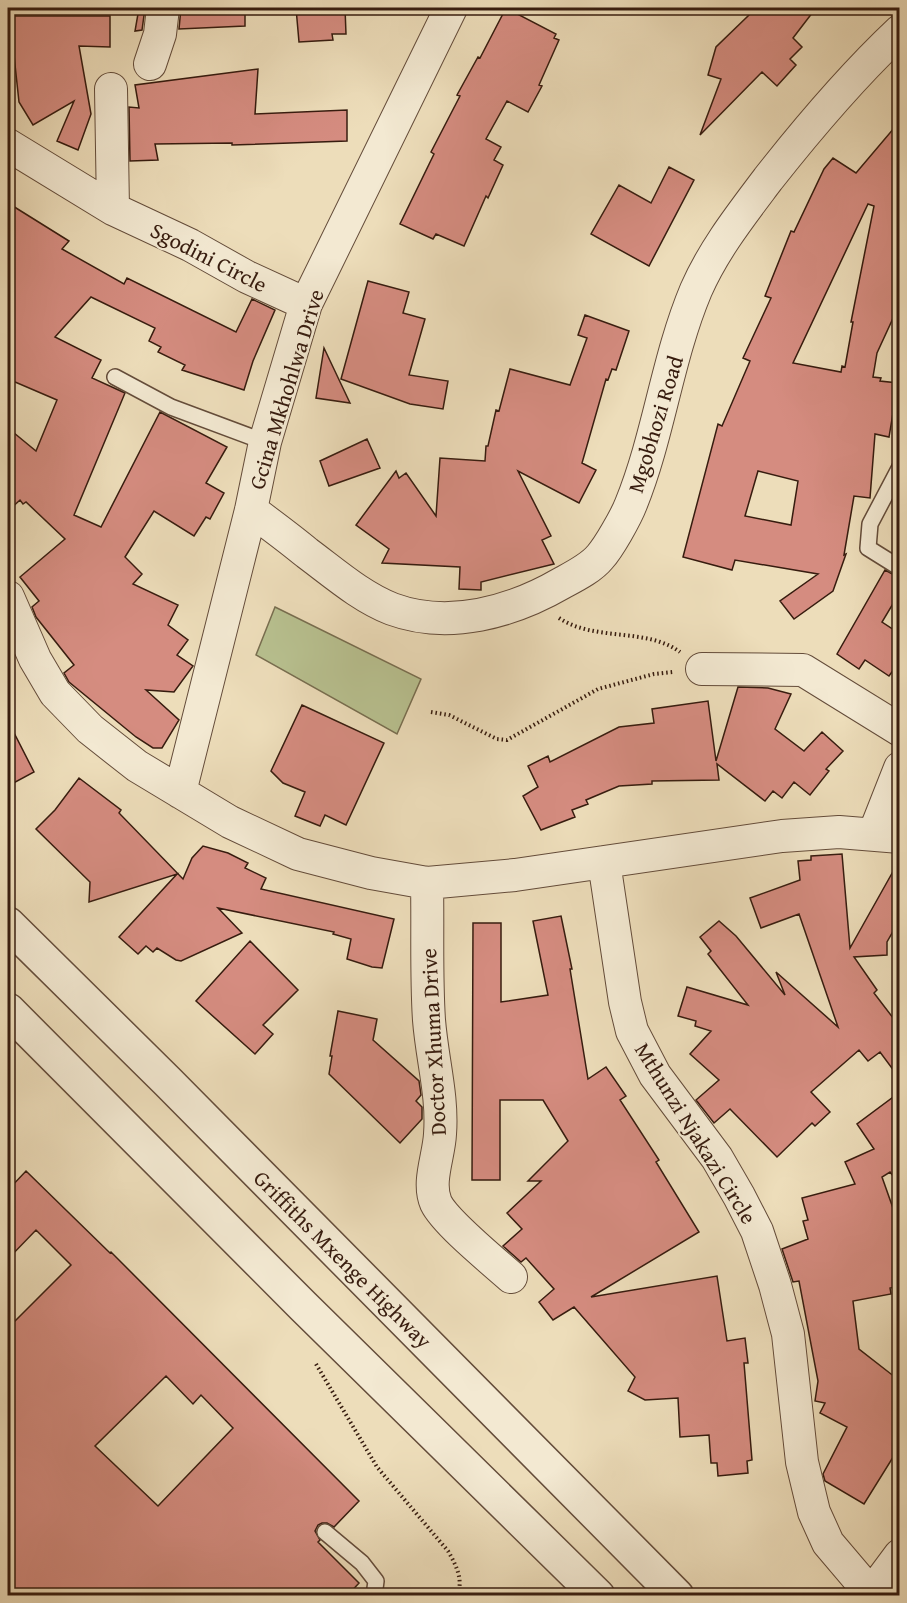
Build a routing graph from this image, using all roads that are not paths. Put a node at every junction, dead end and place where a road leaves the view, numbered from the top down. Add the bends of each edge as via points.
1 (163, 8) edge
2 (451, 8) edge
3 (900, 31) edge
4 (150, 64) dead end
5 (111, 89) dead end
6 (8, 145) edge
7 (113, 209) junction
8 (306, 304) junction
9 (115, 377) dead end
10 (265, 442) junction
11 (900, 467) edge
12 (251, 510) junction
13 (900, 568) edge
14 (8, 597) edge
15 (702, 669) road end
16 (900, 730) edge
17 (900, 768) edge
18 (180, 792) junction
19 (887, 835) edge
20 (604, 862) junction
21 (427, 883) junction
22 (8, 924) edge
23 (8, 1010) edge
24 (511, 1277) dead end
25 (325, 1532) dead end
26 (900, 1556) edge
27 (872, 1595) edge
28 (374, 1596) edge
29 (598, 1596) edge
30 (677, 1596) edge

1 - 4 street via 163,22
2 - 8 street, Gcina Mkhohlwa Drive
3 - 12 street, Mgobhozi Road via 809,126 726,233 696,290 630,507 600,557 543,594 505,610 463,618 422,617 392,608 356,590
5 - 7 street
6 - 7 street, Sgodini Circle
7 - 8 street, Sgodini Circle
8 - 10 street, Gcina Mkhohlwa Drive
9 - 10 lane via 171,407
10 - 12 street, Gcina Mkhohlwa Drive
11 - 13 lane via 870,524 867,548
12 - 18 street, Gcina Mkhohlwa Drive
14 - 18 street via 35,659 55,693 100,737
15 - 16 street via 803,670
17 - 19 street
18 - 21 street via 230,822 298,854
19 - 20 street via 839,832 782,836
20 - 21 street
20 - 27 street, Mthunzi Njakazi Circle via 633,1031 655,1075 717,1158 757,1230 788,1334 802,1462 814,1512 828,1543
21 - 24 street, Doctor Xhuma Drive via 429,1021 440,1099 436,1203
22 - 30 street, Griffiths Mxenge Highway
23 - 29 street
25 - 28 lane via 362,1563 376,1581
26 - 27 street

